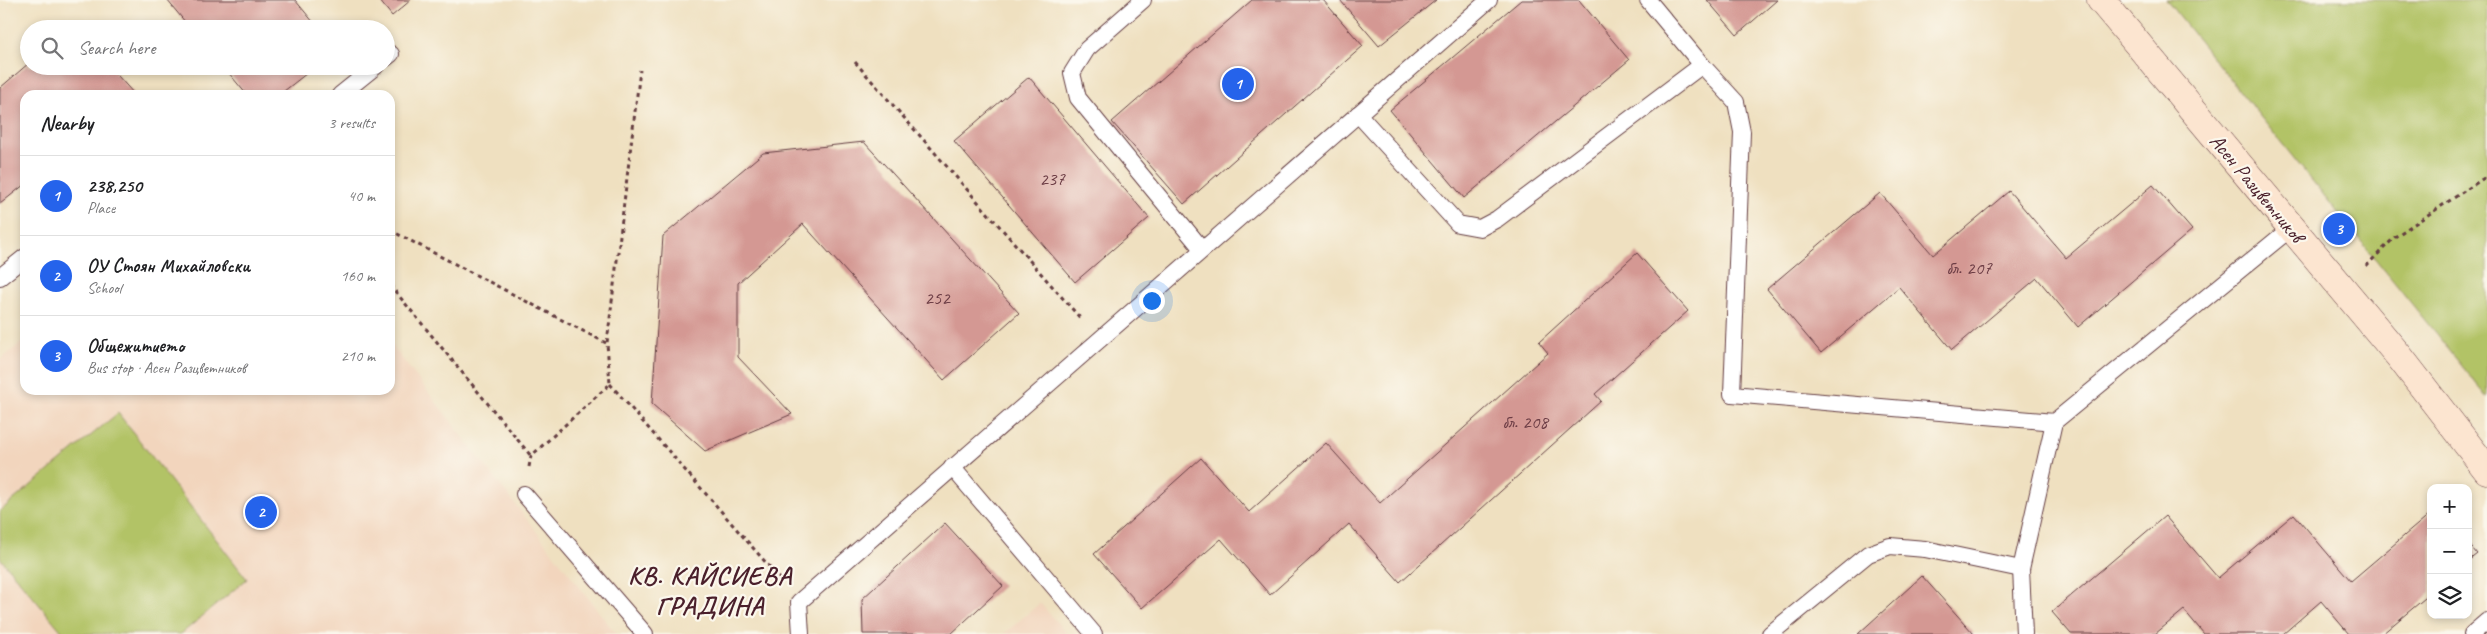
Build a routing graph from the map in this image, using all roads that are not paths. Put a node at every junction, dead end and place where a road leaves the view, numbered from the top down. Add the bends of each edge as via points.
1 (1143, 0) edge
2 (1488, 0) edge
3 (1648, 0) edge
4 (2101, 0) edge
5 (1702, 66) junction
6 (365, 75) edge
7 (346, 90) edge
8 (1358, 114) junction
9 (2291, 228) junction
10 (1202, 248) junction
11 (20, 261) edge
12 (0, 277) edge
13 (2054, 422) junction
14 (952, 468) junction
15 (2487, 470) edge
16 (524, 494) road end
17 (2020, 569) junction
18 (2487, 621) edge
19 (645, 634) edge
20 (801, 634) edge
21 (1094, 634) edge
22 (1770, 634) edge
23 (2024, 634) edge
24 (2472, 634) edge

1 - 10 lane via 1087,50 1072,73 1078,98
2 - 8 lane
3 - 5 lane
4 - 9 street, Асен Разцветников
5 - 8 lane via 1497,219 1480,228 1458,224
5 - 13 lane via 1736,102 1742,132 1732,394
6 - 7 lane
8 - 10 lane
9 - 13 lane
9 - 15 street, Асен Разцветников via 2399,356
10 - 14 lane
11 - 12 lane
13 - 17 lane
14 - 20 lane via 799,602
14 - 21 lane
16 - 19 lane
17 - 22 lane via 1925,549 1890,546 1868,554
17 - 23 lane
18 - 24 lane

